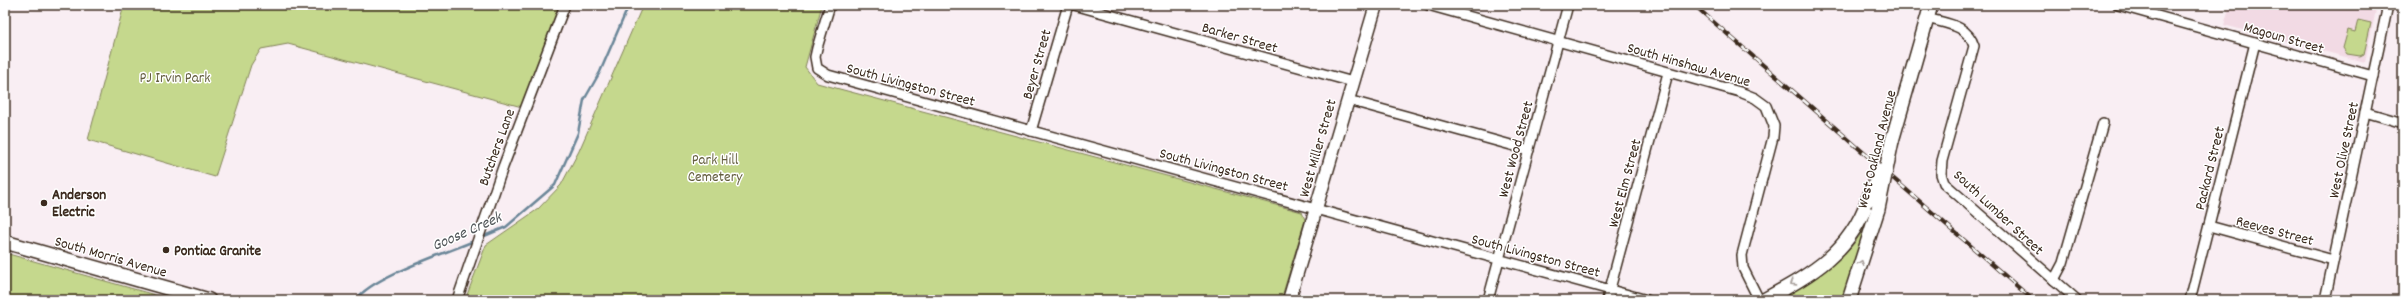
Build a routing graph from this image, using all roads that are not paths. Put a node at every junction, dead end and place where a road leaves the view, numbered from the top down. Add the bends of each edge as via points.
1 (564, 5) edge
2 (830, 5) edge
3 (1068, 5) edge
4 (1074, 5) edge
5 (1376, 5) edge
6 (1428, 5) edge
7 (1568, 5) edge
8 (1931, 5) edge
9 (2118, 5) edge
10 (2388, 5) edge
11 (1927, 18) junction
12 (1558, 41) junction
13 (2255, 43) junction
14 (1668, 73) junction
15 (2373, 76) junction
16 (1353, 82) junction
17 (1348, 100) junction
18 (2365, 112) junction
19 (2103, 123) dead end
20 (2403, 123) edge
21 (1032, 131) junction
22 (1892, 141) junction
23 (1529, 150) junction
24 (1316, 209) junction
25 (2209, 226) junction
26 (5, 242) edge
27 (1499, 260) junction
28 (2333, 260) junction
29 (2054, 280) junction
30 (1610, 289) junction
31 (209, 300) edge
32 (457, 300) edge
33 (1289, 300) edge
34 (1488, 300) edge
35 (1607, 300) edge
36 (1647, 300) edge
37 (1759, 300) edge
38 (1764, 300) edge
39 (1849, 300) edge
40 (2077, 300) edge
41 (2190, 300) edge
42 (2325, 300) edge

1 - 32 street, Butchers Lane
2 - 21 street, South Livingston Street via 817,48 818,68 834,77
3 - 21 street, Beyer Street
4 - 16 street, Barker Street
5 - 16 street, West Miller Street
6 - 12 street, South Hinshaw Avenue
7 - 12 street, West Wood Street
8 - 11 main road, West Oakland Avenue
9 - 13 street, Magoun Street
10 - 15 street, West Olive Street
11 - 22 main road, West Oakland Avenue
11 - 29 street, South Lumber Street via 1963,28 1974,46 1942,161 1940,174 1944,183
12 - 14 street, South Hinshaw Avenue
12 - 23 street, West Wood Street
13 - 15 street, Magoun Street
13 - 25 street, Packard Street
14 - 30 street, West Elm Street
14 - 37 street, South Hinshaw Avenue via 1755,98 1766,106 1772,116 1773,137 1742,255 1743,268
15 - 18 street, West Olive Street
16 - 17 street, West Miller Street
17 - 23 street
17 - 24 street, West Miller Street
18 - 20 street
18 - 28 street, West Olive Street
19 - 29 street via 2063,263
21 - 24 street, South Livingston Street
22 -> 38 main road, bridge via 1852,236 1822,265
39 -> 22 main road, West Oakland Avenue, bridge via 1878,209
23 - 27 street, West Wood Street
24 - 27 street, South Livingston Street
24 - 33 street, West Miller Street
25 - 28 street, Reeves Street
25 - 41 street, Packard Street
26 - 31 main road, South Morris Avenue
27 - 30 street, South Livingston Street
27 - 34 street, West Wood Street
28 - 42 street, West Olive Street
29 - 40 street, South Lumber Street
30 - 35 street, West Elm Street
30 - 36 street, South Livingston Street

